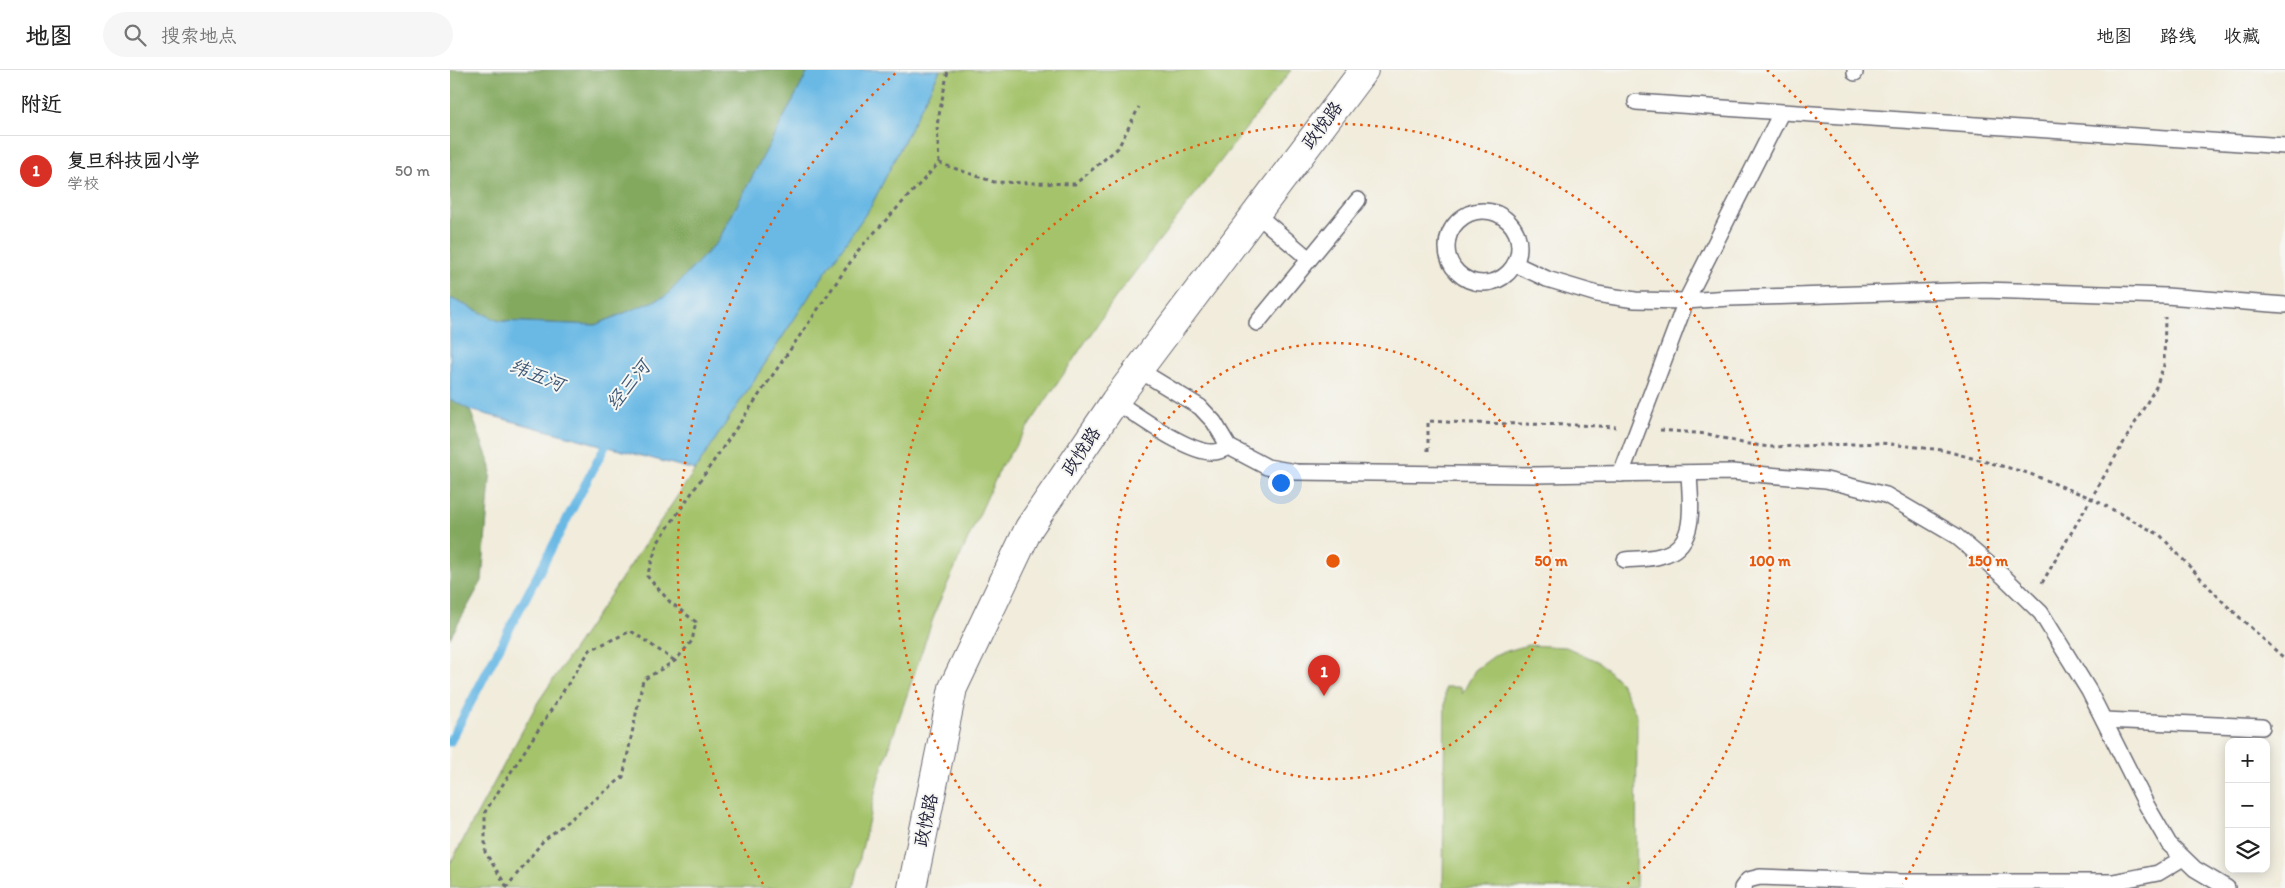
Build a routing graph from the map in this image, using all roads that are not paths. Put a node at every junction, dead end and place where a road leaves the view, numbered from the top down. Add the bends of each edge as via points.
1 (1364, 70) edge
2 (1636, 102) dead end
3 (1781, 113) junction
4 (2285, 146) edge
5 (1358, 200) dead end
6 (1255, 213) junction
7 (1309, 259) junction
8 (1515, 264) junction
9 (1686, 301) junction
10 (2285, 304) edge
11 (1257, 323) dead end
12 (1138, 370) junction
13 (1115, 401) junction
14 (1229, 447) junction
15 (1688, 473) junction
16 (1621, 474) junction
17 (1625, 560) dead end
18 (2104, 720) junction
19 (2262, 727) dead end
20 (2183, 858) junction
21 (2113, 885) edge
22 (912, 888) edge
23 (1742, 888) edge
24 (2227, 888) edge

1 - 6 street, 政悦路
2 - 3 lane
3 - 4 lane
3 - 9 lane
5 - 7 lane
6 - 7 lane
6 - 12 street, 政悦路
7 - 11 lane
8 - 8 lane via 1519,242 1512,225 1500,214 1487,210 1472,212 1455,222 1447,239 1446,251 1453,268 1462,277 1484,283 1498,280
8 - 9 lane via 1547,279 1597,294 1635,300
9 - 10 lane via 1983,290
9 - 16 lane
12 - 13 street, 政悦路
12 - 14 lane via 1200,407 1214,422
13 - 14 lane via 1190,447 1214,452
13 - 22 street, 政悦路 via 1029,528 953,688
14 - 16 lane via 1267,467 1296,472
15 - 16 lane
15 - 17 lane via 1691,513 1688,533 1676,550 1660,556
15 - 18 lane via 1732,472 1826,480 1886,495 1956,536 2004,577 2046,621
18 - 19 lane
18 - 20 lane via 2169,844
20 - 21 lane via 2158,873
20 - 24 lane
21 - 23 lane via 1760,877 1748,880

